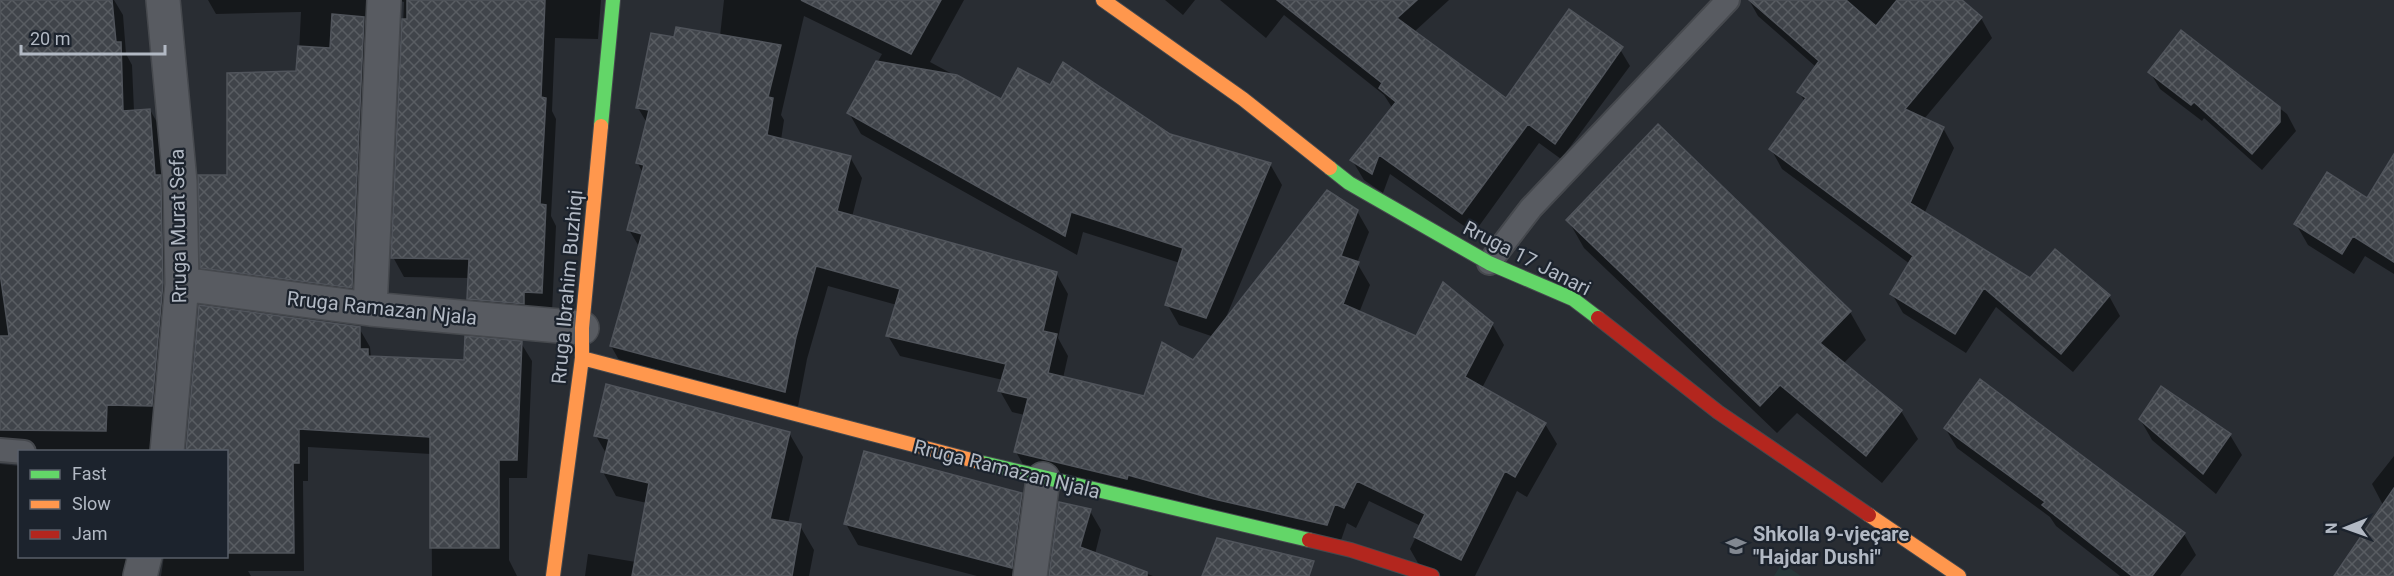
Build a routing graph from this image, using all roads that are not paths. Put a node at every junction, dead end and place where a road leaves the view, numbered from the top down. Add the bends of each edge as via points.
1 (163, 0) edge
2 (384, 0) edge
3 (613, 0) edge
4 (1103, 0) edge
5 (1728, 0) edge
6 (1489, 263) junction
7 (182, 284) junction
8 (370, 309) junction
9 (582, 343) junction
10 (0, 450) edge
11 (166, 450) edge
12 (18, 452) edge
13 (1043, 479) junction
14 (144, 558) edge
15 (140, 576) edge
16 (553, 576) edge
17 (1030, 576) edge
18 (1432, 576) edge
19 (1959, 576) edge

1 - 7 street, Rruga Murat Sefa via 180,182
2 - 8 street
3 - 9 street, Rruga Ibrahim Buzhiqi
4 - 6 street, Rruga 17 Janari via 1243,99 1349,183
5 - 6 lane via 1531,207
6 - 19 street, Rruga 17 Janari via 1573,299 1718,412
7 - 8 street, Rruga Ramazan Njala
7 - 11 street, Rruga Murat Sefa
8 - 9 street, Rruga Ramazan Njala
9 - 13 street, Rruga Ramazan Njala
9 - 16 street, Rruga Ibrahim Buzhiqi
10 - 12 lane
13 - 17 street
13 - 18 street, Rruga Ramazan Njala via 1351,550
14 - 15 street

